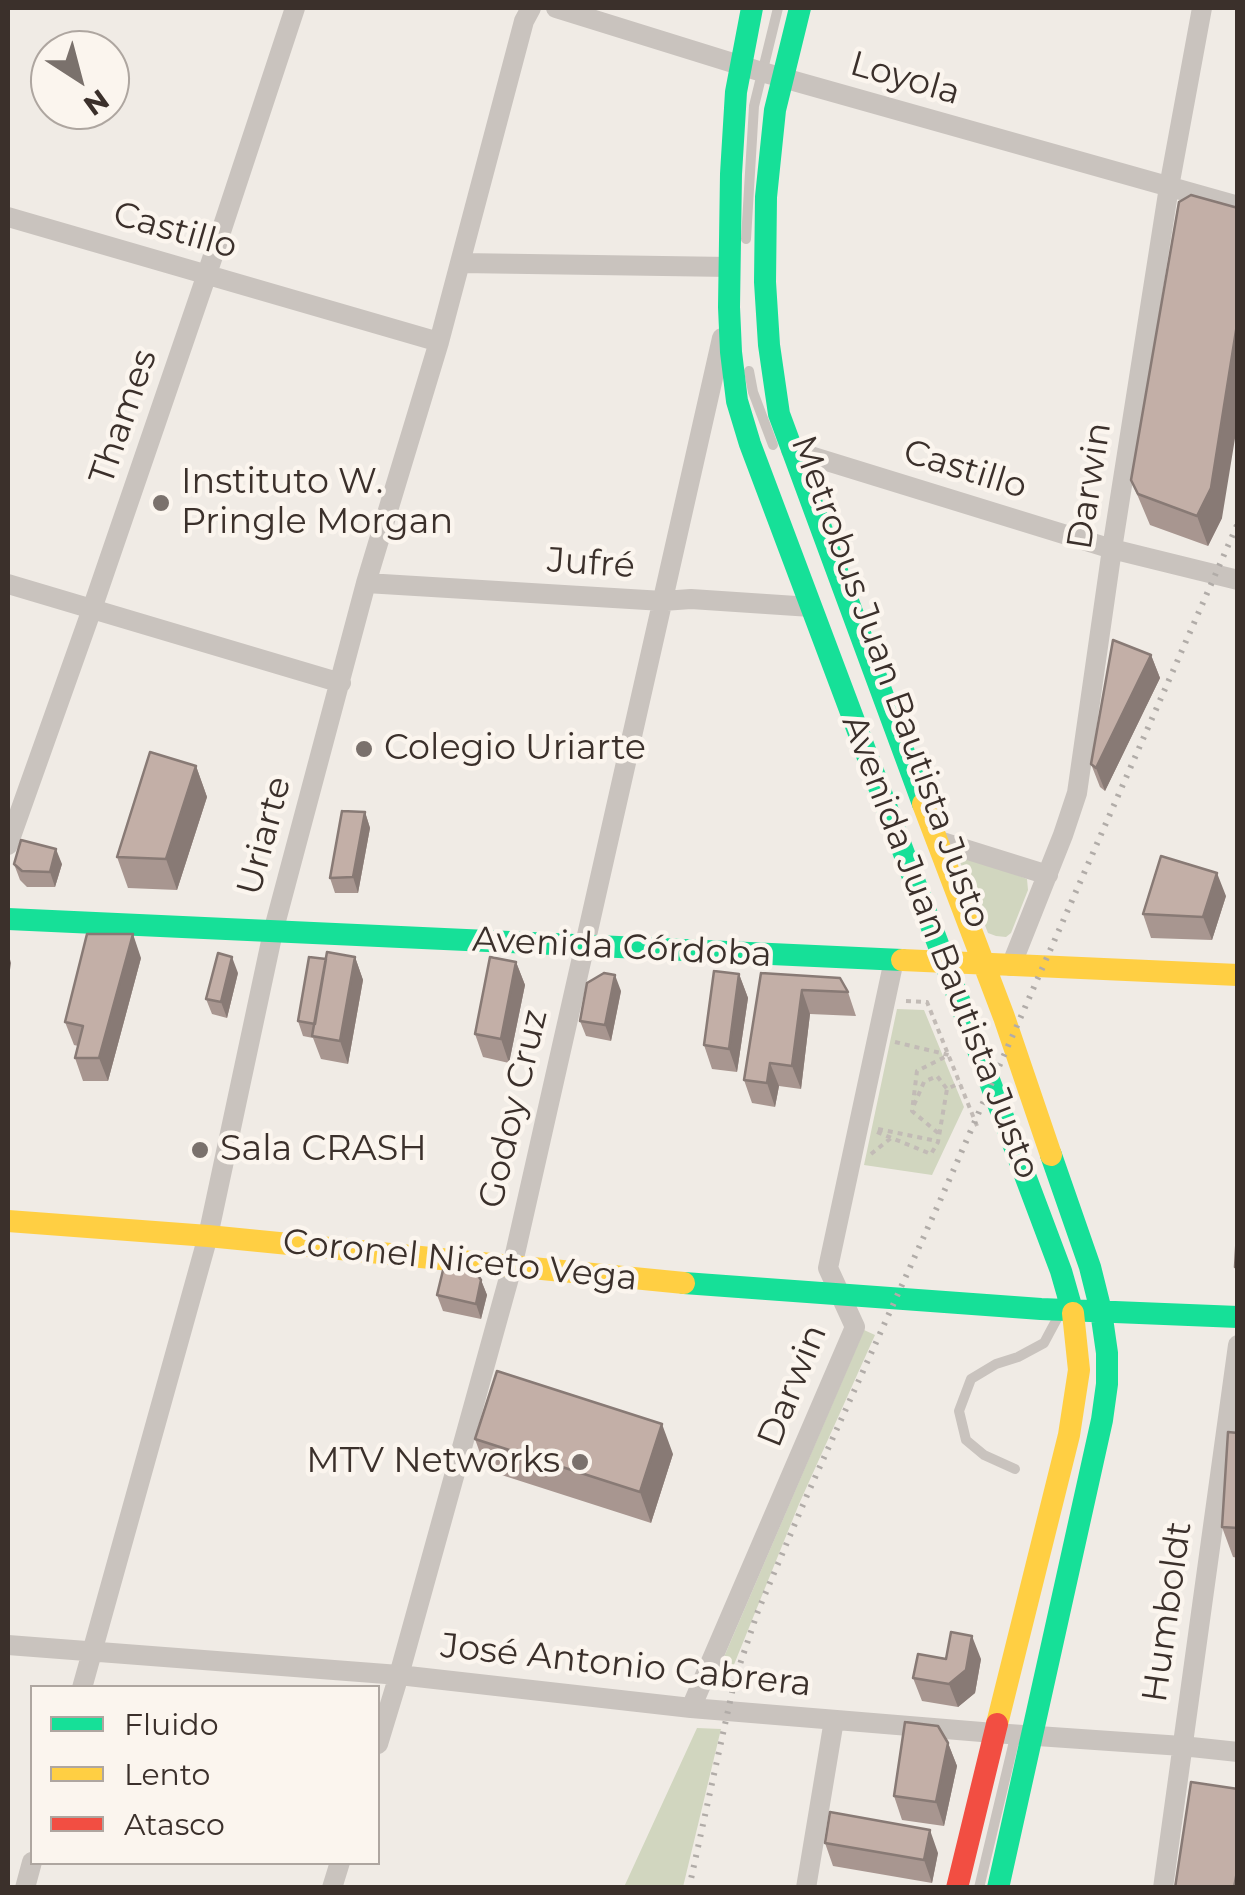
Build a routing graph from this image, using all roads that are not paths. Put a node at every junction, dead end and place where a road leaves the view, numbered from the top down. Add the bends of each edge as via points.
1 (295, 8) edge
2 (531, 8) edge
3 (556, 8) edge
4 (752, 8) edge
5 (778, 8) edge
6 (800, 8) edge
7 (1202, 8) edge
8 (761, 71) junction
9 (1170, 187) junction
10 (1238, 206) edge
11 (8, 217) edge
12 (738, 262) junction
13 (461, 263) junction
14 (207, 274) junction
15 (729, 307) junction
16 (439, 342) junction
17 (746, 361) dead end
18 (782, 449) junction
19 (1112, 549) junction
20 (1238, 580) edge
21 (366, 583) junction
22 (8, 584) edge
23 (663, 602) junction
24 (812, 607) junction
25 (92, 609) junction
26 (341, 683) junction
27 (936, 840) junction
28 (8, 845) edge
29 (1048, 875) junction
30 (8, 919) edge
31 (273, 932) junction
32 (584, 946) junction
33 (894, 960) junction
34 (965, 964) junction
35 (1010, 966) junction
36 (1238, 975) edge
37 (978, 1016) dead end
38 (8, 1221) edge
39 (208, 1236) junction
40 (512, 1267) junction
41 (839, 1293) junction
42 (1082, 1314) junction
43 (1238, 1317) edge
44 (1238, 1345) edge
45 (1015, 1470) dead end
46 (8, 1645) edge
47 (92, 1653) junction
48 (399, 1676) junction
49 (83, 1685) edge
50 (691, 1708) junction
51 (834, 1720) junction
52 (1016, 1729) junction
53 (380, 1738) edge
54 (1182, 1746) junction
55 (1238, 1752) edge
56 (806, 1888) edge
57 (958, 1888) edge
58 (979, 1888) edge
59 (998, 1888) edge
60 (1163, 1888) edge

1 - 14 street, Thames
2 - 13 street, Uriarte
3 - 8 street, Loyola
4 - 8 main road, Avenida Juan Bautista Justo
5 - 8 lane
6 - 8 main road, Avenida Juan Bautista Justo
7 - 9 street, Darwin
8 - 9 street, Loyola
8 - 12 main road, Avenida Juan Bautista Justo via 736,92
8 - 18 main road, Avenida Juan Bautista Justo via 776,110 765,282
9 - 10 street, Loyola
9 - 19 street, Darwin
11 - 14 street, Castillo
12 - 13 street
12 - 15 main road, Avenida Juan Bautista Justo
13 - 16 street, Uriarte
14 - 16 street, Castillo
14 - 25 street, Thames
15 - 23 street, Godoy Cruz
15 - 24 main road, Avenida Juan Bautista Justo via 738,400 750,444
16 - 21 street, Uriarte
17 - 18 lane, Metrobus Juan Bautista Justo via 753,392
18 - 19 street, Castillo
18 - 27 main road, Avenida Juan Bautista Justo
19 - 20 street, Castillo
19 - 29 street, Darwin via 1077,794
21 - 23 street, Jufré
21 - 26 street, Uriarte
22 - 25 street
23 - 24 street, Jufré
23 - 32 street, Godoy Cruz
24 - 34 main road, Avenida Juan Bautista Justo
25 - 26 street
25 - 28 street, Thames
26 - 31 street, Uriarte
27 - 29 street
27 - 34 main road, Avenida Juan Bautista Justo
29 - 35 street, Darwin
30 - 31 main road, Avenida Córdoba
31 - 32 main road, Avenida Córdoba
31 - 39 street, Uriarte
32 - 33 main road, Avenida Córdoba
32 - 40 street, Godoy Cruz
33 - 34 main road, Avenida Córdoba
33 - 41 street, Darwin via 828,1268
34 - 35 main road, Avenida Córdoba
34 - 42 main road, Avenida Juan Bautista Justo via 1061,1271
34 - 42 main road, Avenida Juan Bautista Justo via 1084,1250
35 - 36 main road, Avenida Córdoba
37 - 42 lane
38 - 39 main road, Coronel Niceto Vega
39 - 40 main road, Coronel Niceto Vega
39 - 47 street, Uriarte
40 - 41 main road, Coronel Niceto Vega
40 - 48 street, Godoy Cruz
41 - 42 main road, Coronel Niceto Vega
41 - 50 street, Darwin via 855,1326
42 - 43 main road, Coronel Niceto Vega
42 - 45 lane via 971,1379 958,1411 966,1440
42 - 52 main road, Avenida Juan Bautista Justo via 1069,1435
42 - 52 main road, Avenida Juan Bautista Justo via 1107,1353 1102,1420
44 - 54 street, Humboldt
46 - 47 street, José Antonio Cabrera
47 - 48 street, José Antonio Cabrera
47 - 49 street, Uriarte
48 - 50 street, José Antonio Cabrera
48 - 53 street, Godoy Cruz
50 - 51 street, José Antonio Cabrera
51 - 52 street, José Antonio Cabrera
51 - 56 street
52 - 54 street, José Antonio Cabrera
52 - 57 main road, Avenida Juan Bautista Justo
52 - 58 lane
52 - 59 main road, Avenida Juan Bautista Justo
54 - 55 street, José Antonio Cabrera
54 - 60 street, Humboldt

